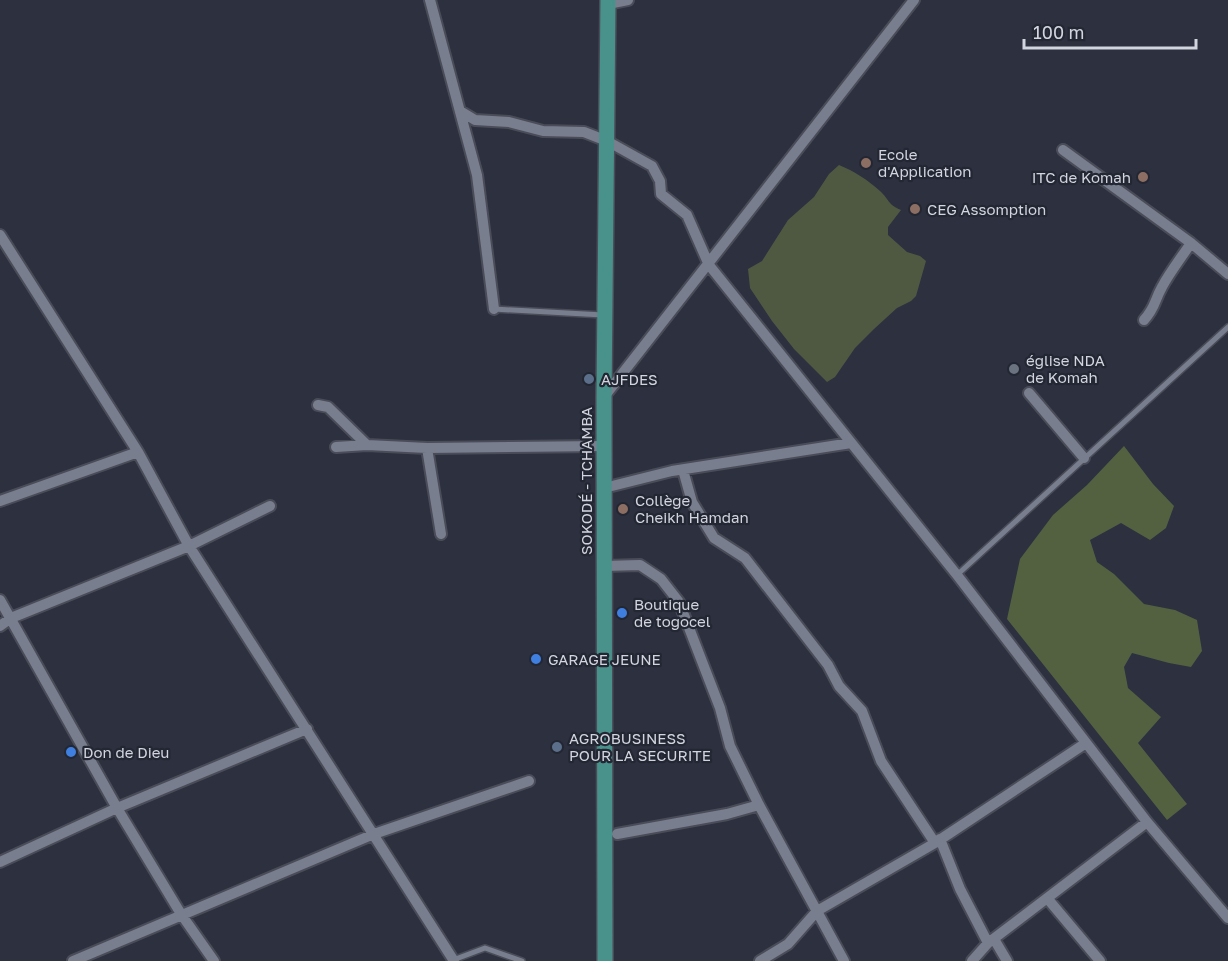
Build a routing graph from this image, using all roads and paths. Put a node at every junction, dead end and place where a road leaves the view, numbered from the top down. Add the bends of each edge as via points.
1 (430, 0) edge
2 (628, 0) edge
3 (914, 0) edge
4 (608, 2) edge
5 (460, 111) junction
6 (607, 141) junction
7 (1063, 150) dead end
8 (0, 235) edge
9 (1191, 243) junction
10 (709, 265) junction
11 (1228, 274) edge
12 (494, 309) joint
13 (605, 315) junction
14 (1144, 320) dead end
15 (1228, 327) edge
16 (1029, 393) dead end
17 (604, 397) junction
18 (318, 405) dead end
19 (852, 443) junction
20 (367, 446) junction
21 (604, 446) junction
22 (336, 447) dead end
23 (428, 448) junction
24 (138, 452) junction
25 (1084, 458) junction
26 (683, 470) junction
27 (604, 488) junction
28 (0, 501) edge
29 (270, 506) dead end
30 (441, 534) dead end
31 (189, 546) junction
32 (604, 566) junction
33 (957, 575) junction
34 (0, 600) edge
35 (11, 618) junction
36 (0, 626) edge
37 (307, 729) junction
38 (1086, 743) junction
39 (529, 781) dead end
40 (759, 805) junction
41 (117, 808) junction
42 (1147, 822) junction
43 (374, 834) junction
44 (616, 834) dead end
45 (938, 841) junction
46 (0, 862) edge
47 (1047, 898) junction
48 (817, 911) junction
49 (181, 914) junction
50 (1228, 918) edge
51 (991, 941) junction
52 (88, 958) edge
53 (73, 961) edge
54 (213, 961) edge
55 (454, 961) edge
56 (522, 961) edge
57 (605, 961) edge
58 (760, 961) edge
59 (844, 961) edge
60 (972, 961) edge
61 (1007, 961) edge
62 (1100, 961) edge

1 - 5 street
2 - 4 street
3 - 10 street
4 - 6 main road, SOKODÉ - TCHAMBA
5 - 6 street via 475,120 509,122 543,131 584,132
5 - 12 street via 477,175
6 - 10 street via 652,166 660,181 661,194 687,215
6 - 13 main road, SOKODÉ - TCHAMBA
7 - 9 street
8 - 24 street
9 - 11 street
9 - 14 street via 1160,290 1155,308
10 - 17 street
10 - 19 street
12 - 13 lane
13 - 17 main road, SOKODÉ - TCHAMBA
15 - 25 lane
16 - 25 street
17 - 21 main road, SOKODÉ - TCHAMBA
18 - 20 street via 328,407
19 - 26 street
19 - 33 street
20 - 22 street
20 - 23 street
21 - 23 street
21 - 27 main road, SOKODÉ - TCHAMBA
23 - 30 street
24 - 28 street
24 - 31 street
25 - 33 lane
26 - 27 street
26 - 45 street via 692,502 714,538 745,558 828,664 839,686 862,711 881,760
27 - 32 main road, SOKODÉ - TCHAMBA
29 - 31 street
31 - 35 street
31 - 37 street
32 - 40 street via 639,565 661,579 679,602 720,708 730,746
32 - 57 main road, SOKODÉ - TCHAMBA
33 - 38 street
34 - 35 street
35 - 36 street
35 - 41 street
37 - 41 street
37 - 43 street
38 - 42 street
38 - 45 street
39 - 43 street
40 - 44 street
40 - 48 street
41 - 46 street
41 - 49 street
42 - 47 street
42 - 50 street
43 - 49 street
43 - 55 street
45 - 48 street
45 - 51 street via 960,889
47 - 51 street
47 - 62 street
48 - 58 street via 788,944
48 - 59 street
49 - 52 street
49 - 54 street
51 - 60 street
51 - 61 street
52 - 53 street
55 - 56 lane via 485,948

